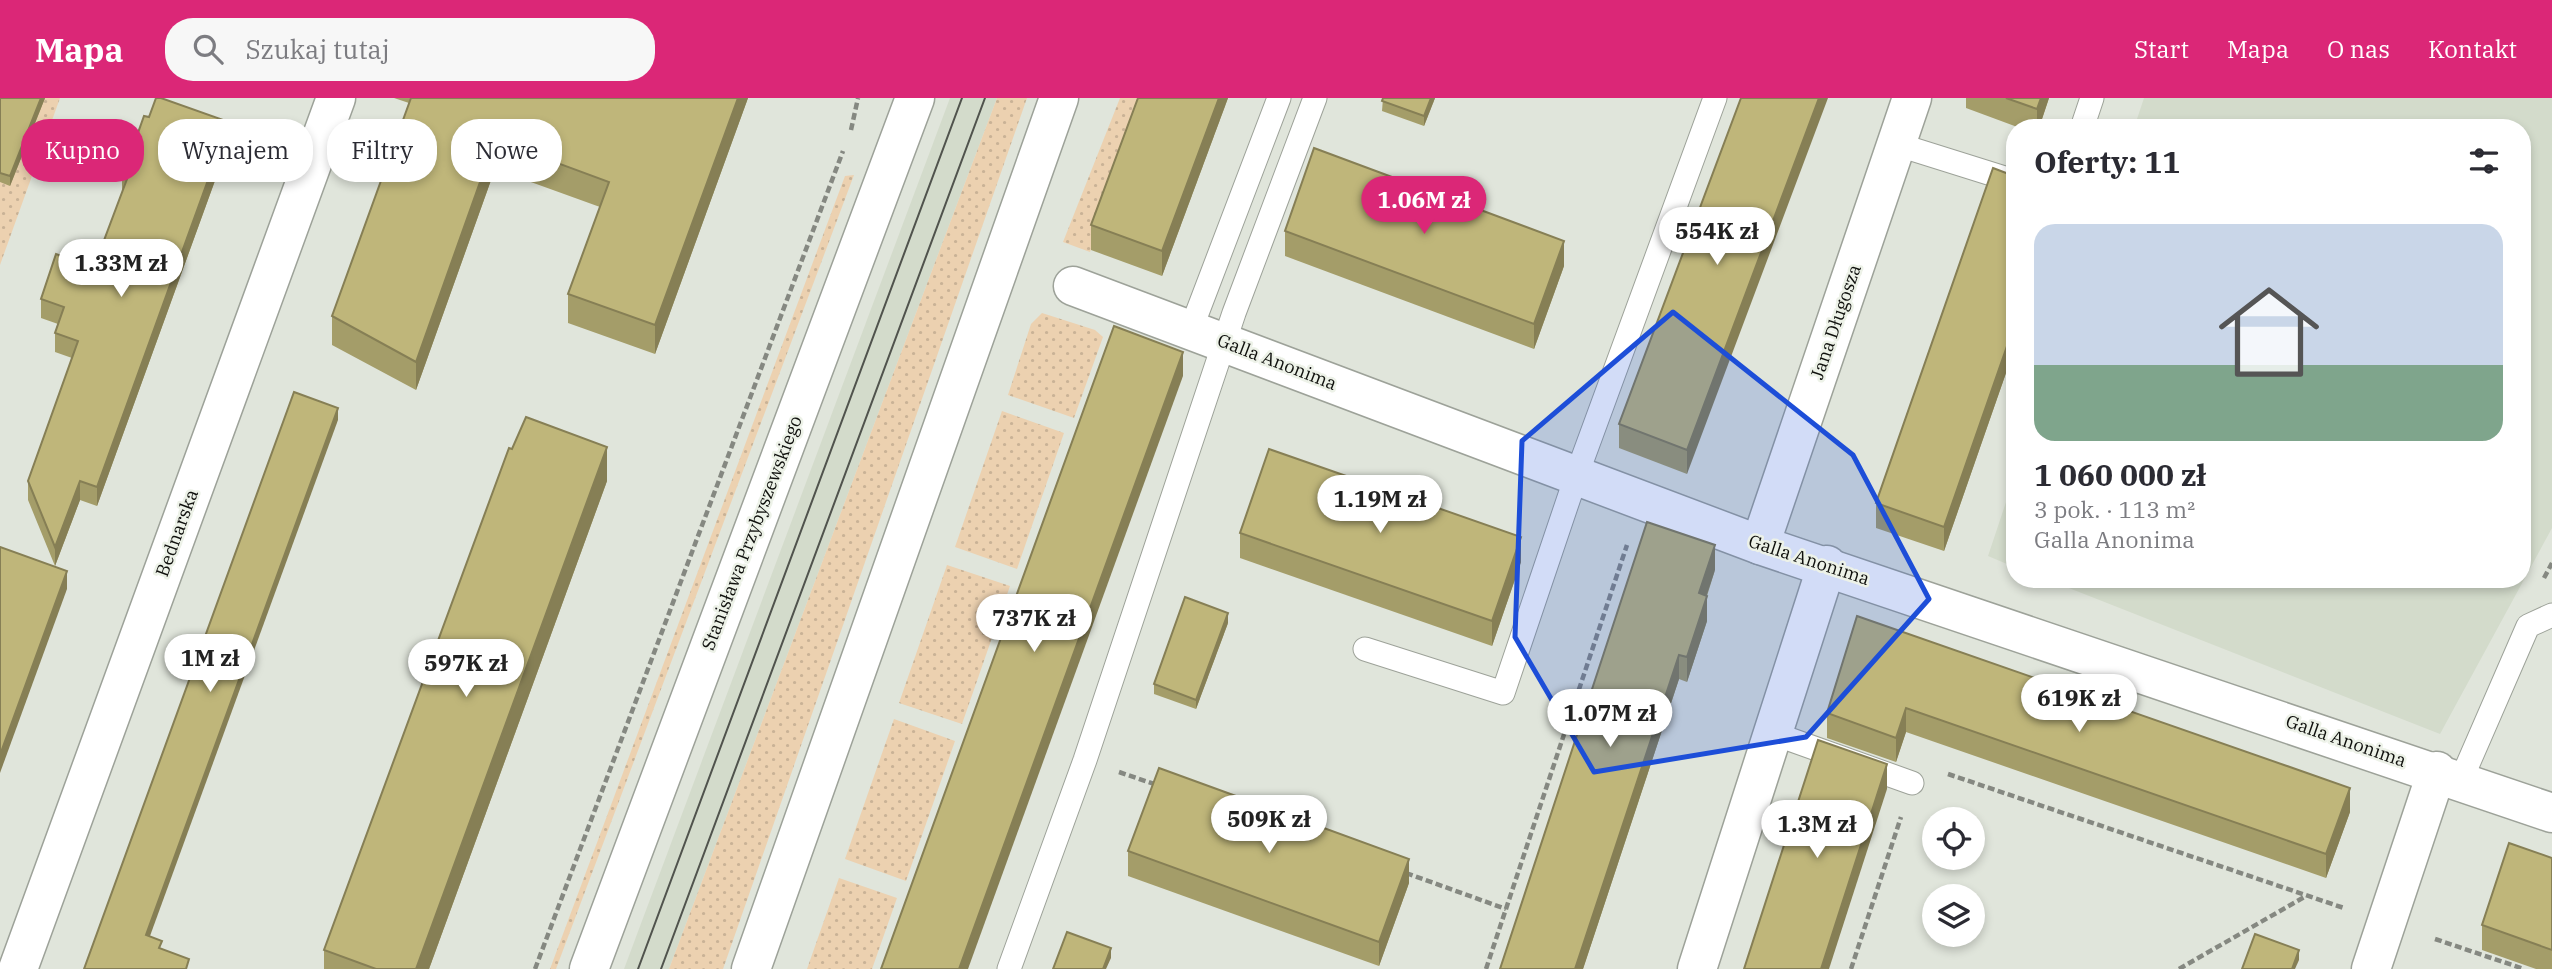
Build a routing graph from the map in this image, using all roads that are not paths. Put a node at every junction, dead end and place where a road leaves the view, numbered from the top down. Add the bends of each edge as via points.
1 (337, 98) edge
2 (915, 98) edge
3 (1059, 98) edge
4 (1279, 98) edge
5 (1315, 98) edge
6 (1715, 98) edge
7 (1912, 98) edge
8 (2092, 98) edge
9 (2085, 119) edge
10 (1896, 144) junction
11 (2006, 178) edge
12 (1073, 286) dead end
13 (1208, 336) junction
14 (1577, 474) junction
15 (1760, 545) junction
16 (1827, 565) junction
17 (2552, 615) edge
18 (1365, 649) dead end
19 (1772, 733) junction
20 (2449, 775) junction
21 (1912, 783) road end
22 (2552, 813) edge
23 (18, 969) edge
24 (589, 969) edge
25 (751, 969) edge
26 (1009, 969) edge
27 (1697, 969) edge
28 (2371, 969) edge

1 - 23 street, Bednarska
2 - 24 street, Stanisława Przybyszewskiego
3 - 25 street
4 - 13 lane
5 - 13 lane
6 - 14 lane
7 - 10 street, Jana Długosza
8 - 9 lane
10 - 11 lane
10 - 15 street, Jana Długosza
12 - 13 street, Galla Anonima
13 - 14 street, Galla Anonima
13 - 26 lane via 1085,760
14 - 15 street, Galla Anonima
14 - 18 lane via 1503,694
15 - 16 street, Galla Anonima
16 - 19 street
16 - 20 street, Galla Anonima
17 - 20 lane via 2528,626
19 - 21 lane
19 - 27 street
20 - 22 street, Galla Anonima
20 - 28 street

